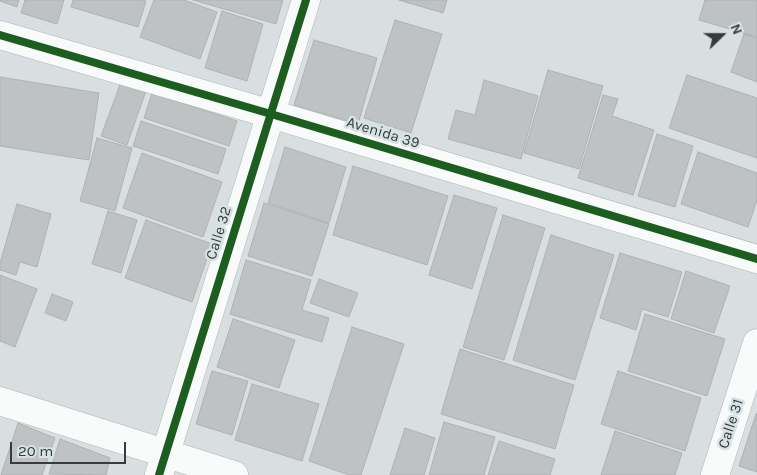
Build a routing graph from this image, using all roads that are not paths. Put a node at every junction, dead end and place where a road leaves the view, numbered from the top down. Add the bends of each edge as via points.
1 (306, 0) edge
2 (0, 35) edge
3 (271, 114) junction
4 (757, 259) edge
5 (757, 344) edge
6 (0, 401) edge
7 (162, 465) edge
8 (234, 475) edge
9 (715, 475) edge

1 - 3 street, Calle 32
2 - 3 street, Avenida 39
3 - 4 street, Avenida 39
3 - 7 street, Calle 32
5 - 9 street, Calle 31
6 - 7 street
7 - 8 street

